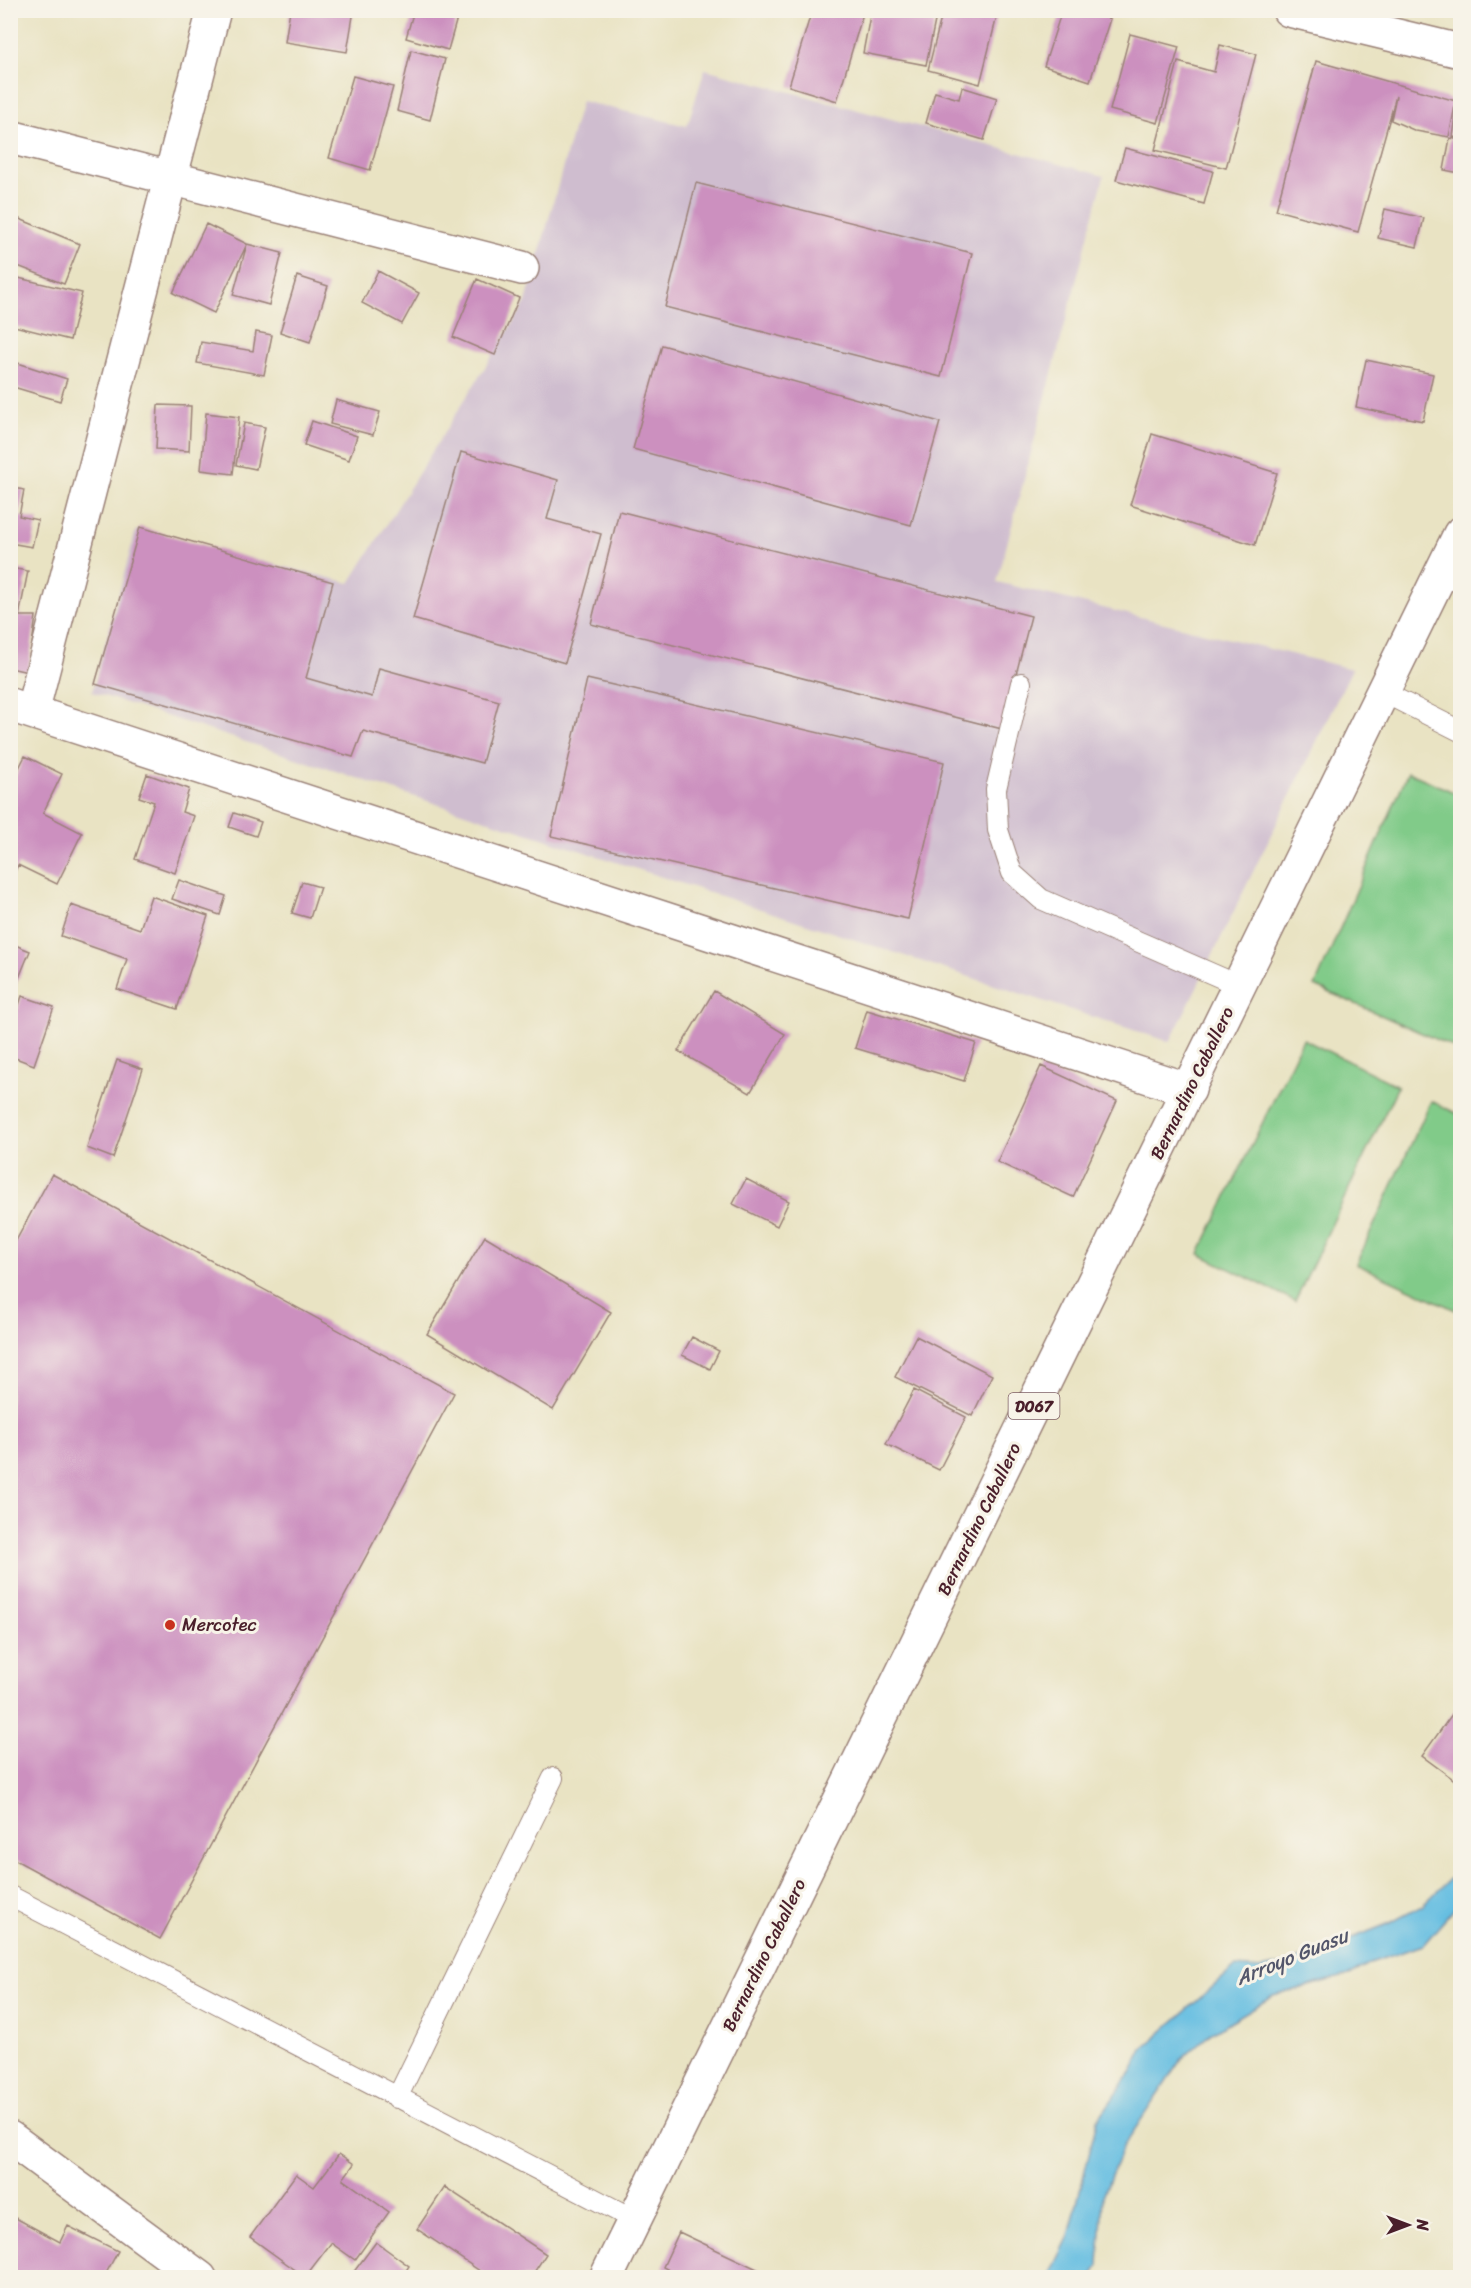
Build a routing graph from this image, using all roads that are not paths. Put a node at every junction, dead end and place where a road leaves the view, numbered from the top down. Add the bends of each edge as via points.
1 (214, 10) edge
2 (1289, 10) edge
3 (1461, 51) edge
4 (10, 137) edge
5 (171, 178) junction
6 (522, 268) dead end
7 (1461, 534) edge
8 (1021, 683) dead end
9 (1383, 692) junction
10 (21, 708) edge
11 (1461, 731) edge
12 (1240, 986) junction
13 (1189, 1090) junction
14 (552, 1778) dead end
15 (10, 1896) edge
16 (397, 2098) junction
17 (10, 2138) edge
18 (635, 2220) junction
19 (200, 2277) edge
20 (606, 2277) edge

1 - 5 street
2 - 3 street
4 - 5 street
5 - 6 street
5 - 10 street
7 - 9 street, Bernardino Caballero / D067
8 - 12 lane via 996,789 998,830 1012,873 1041,899
9 - 11 lane
9 - 12 street, Bernardino Caballero / D067
10 - 13 street
12 - 13 street, Bernardino Caballero / D067
13 - 18 street, Bernardino Caballero / D067
14 - 16 lane
15 - 16 lane
16 - 18 lane
17 - 19 street
18 - 20 street, Bernardino Caballero / D067

